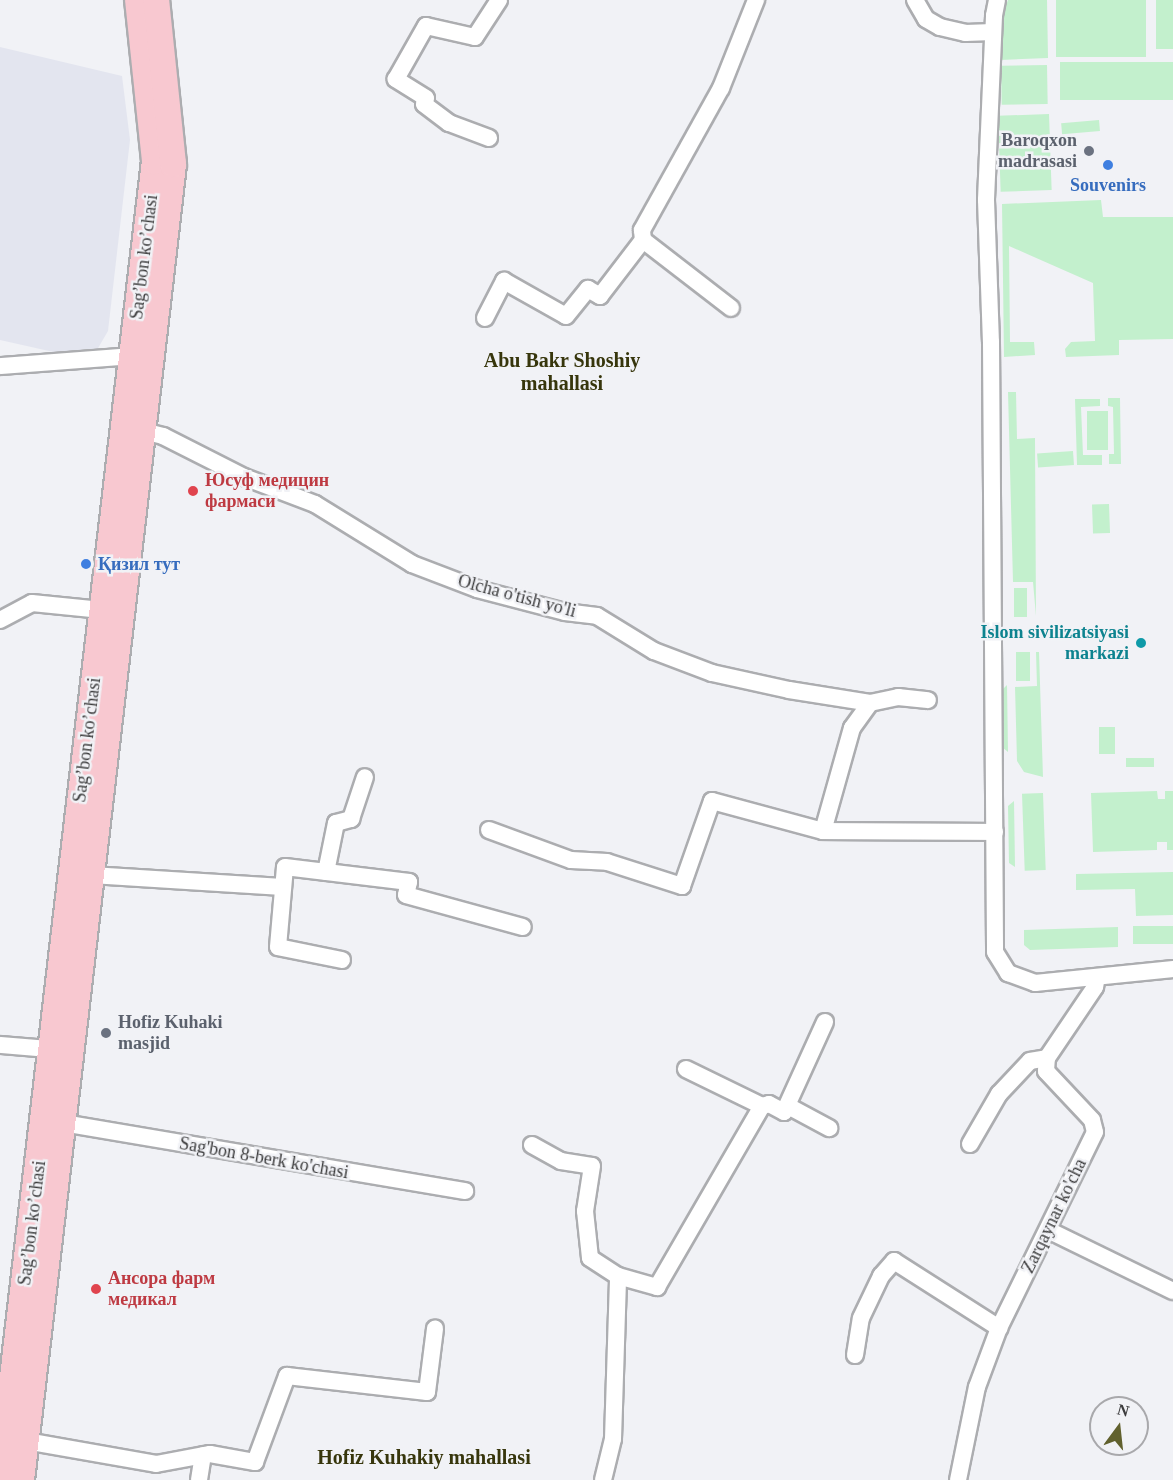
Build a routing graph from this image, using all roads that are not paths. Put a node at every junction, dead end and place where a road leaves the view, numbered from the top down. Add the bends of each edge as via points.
1 (138, 0) edge
2 (156, 0) edge
3 (499, 0) edge
4 (756, 0) edge
5 (915, 0) edge
6 (998, 0) edge
7 (993, 32) junction
8 (489, 138) dead end
9 (644, 240) junction
10 (731, 308) dead end
11 (485, 318) dead end
12 (145, 331) junction
13 (132, 356) junction
14 (0, 366) edge
15 (133, 429) junction
16 (110, 599) junction
17 (0, 620) edge
18 (928, 700) dead end
19 (870, 703) junction
20 (365, 777) dead end
21 (489, 830) dead end
22 (823, 831) junction
23 (995, 832) junction
24 (326, 872) junction
25 (92, 875) junction
26 (283, 887) junction
27 (523, 927) dead end
28 (342, 960) dead end
29 (1173, 969) edge
30 (1097, 977) junction
31 (825, 1022) dead end
32 (0, 1045) edge
33 (50, 1050) junction
34 (1047, 1058) junction
35 (686, 1069) dead end
36 (762, 1106) junction
37 (788, 1106) junction
38 (63, 1123) junction
39 (830, 1128) dead end
40 (970, 1144) dead end
41 (532, 1145) dead end
42 (465, 1191) dead end
43 (1048, 1230) junction
44 (618, 1276) junction
45 (1173, 1291) edge
46 (999, 1328) junction
47 (435, 1329) dead end
48 (855, 1355) dead end
49 (26, 1441) junction
50 (203, 1455) junction
51 (1, 1480) edge
52 (21, 1480) edge
53 (199, 1480) edge
54 (603, 1480) edge
55 (958, 1480) edge

1 - 12 main road, Sag’bon ko’chasi via 155,161
2 - 12 main road, Sag’bon ko’chasi via 174,164
3 - 8 street via 475,37 426,26 396,79 426,98 424,104 450,123
4 - 9 street via 721,88 642,230
5 - 7 street via 927,19 940,27 965,33
6 - 7 street
7 - 23 street via 986,208
9 - 10 street
9 - 11 street via 600,296 588,289 568,316 504,280
12 - 13 main road, Sag’bon ko’chasi
12 - 15 main road, Sag’bon ko’chasi
13 - 14 street
13 - 15 main road, Sag’bon ko’chasi
15 - 16 main road, Sag’bon ko’chasi
15 - 19 street, Olcha o'tish yo'li via 186,446 244,477 315,504 412,564 450,579 565,612 597,615 654,651 712,673
16 - 17 street via 32,603
16 - 25 main road, Sag’bon ko’chasi
16 - 33 main road, Sag’bon ko’chasi
18 - 19 street, Olcha o'tish yo'li via 898,697
19 - 22 street via 852,728
20 - 24 street via 351,819 336,822
21 - 22 street via 571,860 607,862 682,886 712,801
22 - 23 street
23 - 30 street via 995,951 1000,964 1017,979 1035,983
24 - 26 street via 285,867
24 - 27 street via 409,882 406,896
25 - 26 street
25 - 38 main road, Sag’bon ko’chasi
26 - 28 street via 278,947
29 - 30 street
30 - 34 street via 1095,987
31 - 37 street
32 - 33 street
33 - 51 main road, Sag’bon ko’chasi via 33,1230
34 - 40 street via 1030,1061 999,1094
34 - 43 street, Zarqaynar ko'cha via 1046,1071 1092,1120 1095,1132
35 - 36 street
36 - 37 street via 770,1104 784,1112
36 - 44 street via 657,1287
37 - 39 street
38 - 42 street, Sag'bon 8-berk ko'chasi
38 - 49 main road, Sag’bon ko’chasi
41 - 44 street via 561,1161 592,1166 585,1211 590,1258
43 - 45 street
43 - 46 street, Zarqaynar ko'cha
44 - 54 street via 613,1439
46 - 48 street via 894,1262 880,1276 861,1318
46 - 55 street, Zarqaynar ko'cha via 977,1388
47 - 50 street via 427,1392 287,1376 257,1460
49 - 50 street via 156,1464
49 - 52 main road, Sag’bon ko’chasi
50 - 53 street

